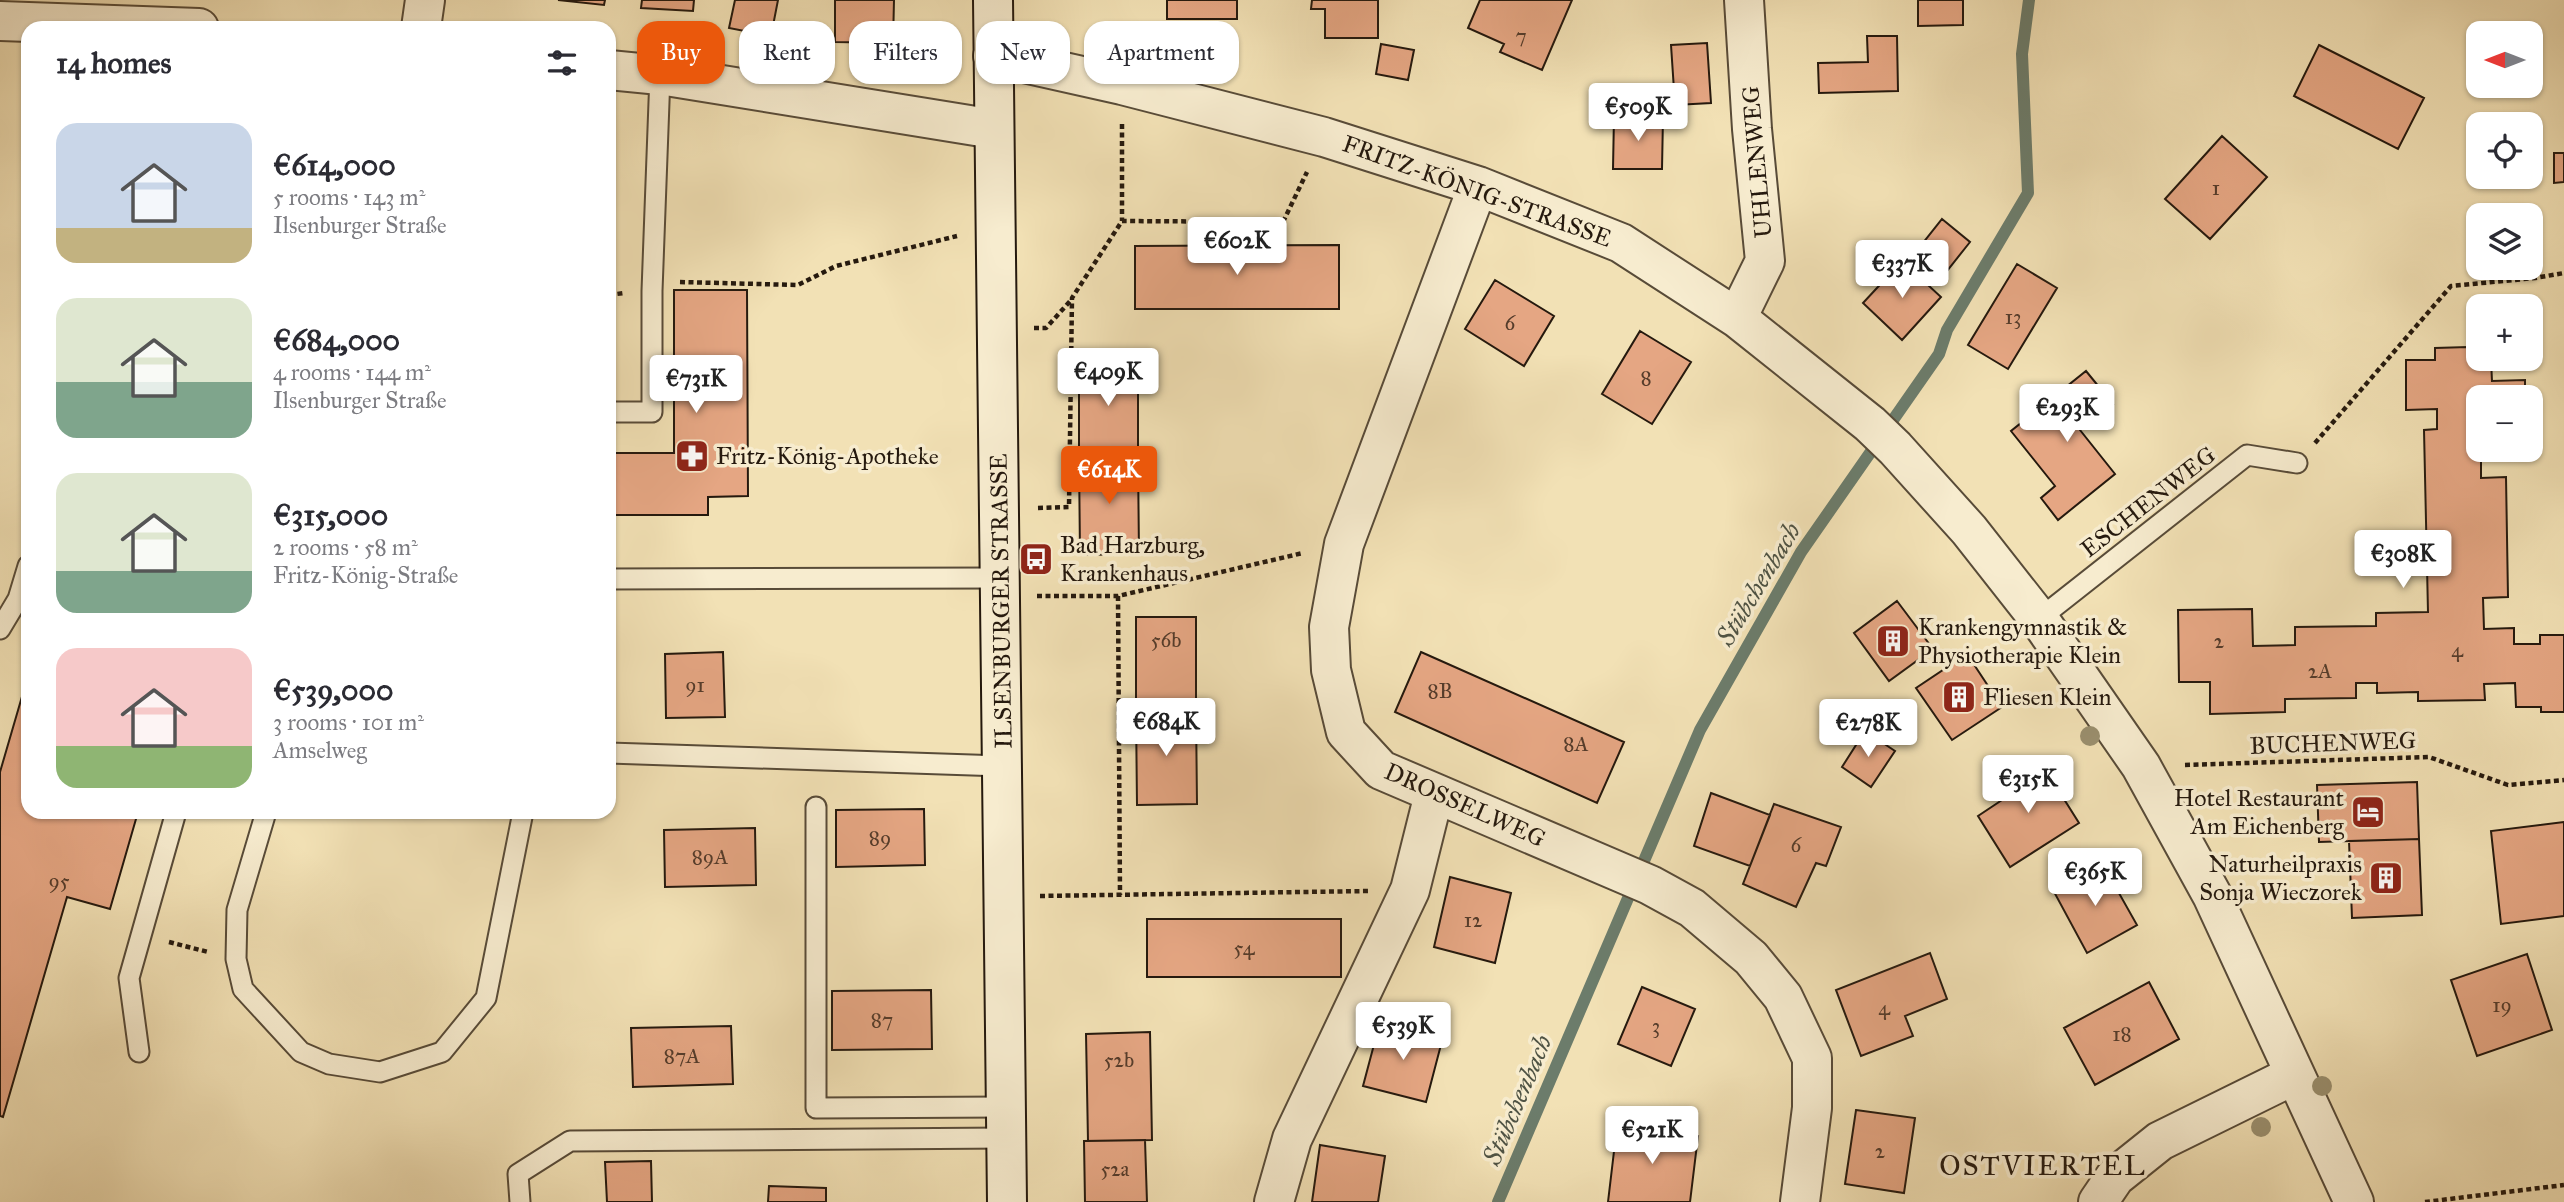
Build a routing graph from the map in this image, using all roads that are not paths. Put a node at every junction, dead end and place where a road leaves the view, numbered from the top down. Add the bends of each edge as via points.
1 (425, 0) edge
2 (993, 0) edge
3 (1744, 0) edge
4 (0, 21) edge
5 (422, 21) edge
6 (993, 21) edge
7 (21, 22) edge
8 (616, 71) edge
9 (637, 73) edge
10 (1070, 73) edge
11 (660, 84) edge
12 (716, 84) edge
13 (993, 84) edge
14 (994, 129) junction
15 (1478, 186) junction
16 (1737, 318) junction
17 (616, 412) edge
18 (2297, 463) road end
19 (616, 579) edge
20 (1000, 587) junction
21 (21, 590) edge
22 (2039, 619) junction
23 (0, 629) edge
24 (616, 753) edge
25 (1002, 766) junction
26 (1434, 794) junction
27 (816, 807) dead end
28 (174, 819) edge
29 (264, 819) edge
30 (522, 819) edge
31 (139, 1052) dead end
32 (2294, 1075) junction
33 (1006, 1123) junction
34 (520, 1202) edge
35 (1007, 1202) edge
36 (1274, 1202) edge
37 (1800, 1202) edge
38 (2098, 1202) edge
39 (2354, 1202) edge

1 - 5 street
2 - 6 street, ILSENBURGER STRASSE
3 - 16 street, UHLENWEG via 1765,261
4 - 7 street
8 - 9 street
10 - 15 street, FRITZ-KÖNIG-STRASSE via 1324,137
11 - 17 lane via 652,412
12 - 14 street
13 - 14 street, ILSENBURGER STRASSE
14 - 20 street, ILSENBURGER STRASSE
15 - 16 street, FRITZ-KÖNIG-STRASSE via 1621,243
15 - 26 street, DROSSELWEG via 1343,544 1329,627 1331,670 1346,732 1381,770
16 - 22 street, FRITZ-KÖNIG-STRASSE via 1883,436 1969,530
18 - 22 lane, ESCHENWEG via 2247,455
19 - 20 lane
20 - 25 street, ILSENBURGER STRASSE
21 - 23 lane
22 - 32 street, FRITZ-KÖNIG-STRASSE via 2141,766 2212,895
24 - 25 lane
25 - 33 street, ILSENBURGER STRASSE
26 - 36 street via 1410,890 1292,1139
26 - 37 street, DROSSELWEG via 1634,878 1692,908 1751,958 1783,997 1812,1058 1812,1108
27 - 33 lane via 816,1108
28 - 31 lane via 129,978
29 - 30 lane via 237,910 236,959 243,989 300,1052 330,1064 380,1072 442,1052 486,998
32 - 38 street via 2160,1142 2115,1177
32 - 39 street, FRITZ-KÖNIG-STRASSE
33 - 34 lane via 570,1142 518,1174
33 - 35 street, ILSENBURGER STRASSE

